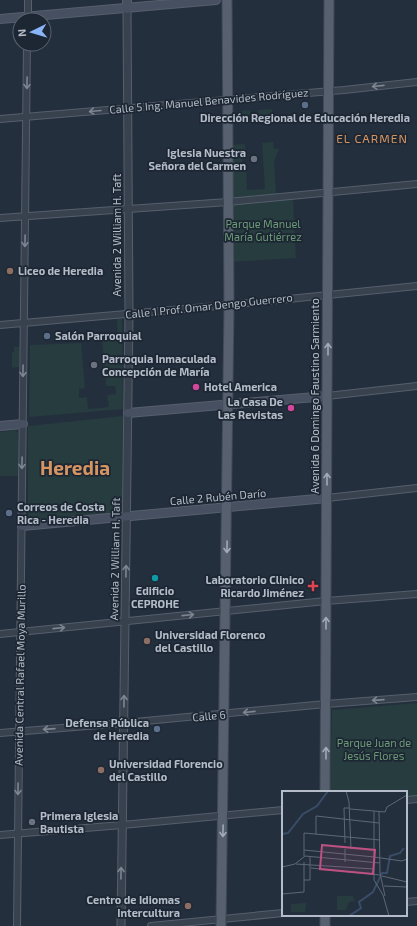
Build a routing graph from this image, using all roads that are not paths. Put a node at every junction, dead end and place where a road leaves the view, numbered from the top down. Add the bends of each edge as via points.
1 (28, 0) edge
2 (127, 0) edge
3 (216, 0) edge
4 (227, 0) edge
5 (329, 0) edge
6 (127, 9) junction
7 (28, 12) edge
8 (52, 16) edge
9 (12, 19) edge
10 (0, 20) edge
11 (27, 52) edge
12 (417, 82) edge
13 (329, 90) junction
14 (228, 99) junction
15 (128, 108) junction
16 (26, 116) junction
17 (0, 118) edge
18 (417, 184) edge
19 (328, 192) junction
20 (228, 202) junction
21 (128, 209) junction
22 (25, 216) junction
23 (0, 218) edge
24 (417, 286) edge
25 (328, 294) junction
26 (229, 305) junction
27 (129, 314) junction
28 (24, 322) junction
29 (0, 325) edge
30 (417, 386) edge
31 (327, 396) junction
32 (228, 404) junction
33 (128, 413) junction
34 (23, 424) junction
35 (0, 426) edge
36 (417, 488) edge
37 (327, 498) junction
38 (228, 508) junction
39 (127, 516) junction
40 (22, 526) junction
41 (417, 594) edge
42 (326, 601) junction
43 (225, 611) junction
44 (126, 622) junction
45 (20, 632) junction
46 (0, 634) edge
47 (417, 697) edge
48 (326, 704) junction
49 (224, 714) junction
50 (124, 723) junction
51 (19, 731) junction
52 (0, 733) edge
53 (325, 791) edge
54 (417, 799) edge
55 (407, 800) edge
56 (282, 810) edge
57 (224, 815) junction
58 (122, 826) junction
59 (18, 833) junction
60 (0, 835) edge
61 (417, 901) edge
62 (407, 902) edge
63 (282, 912) edge
64 (221, 922) edge
65 (17, 926) edge
66 (120, 926) edge
67 (151, 926) edge

1 - 7 street
2 - 6 main road, Avenida 2 William H. Taft
3 - 6 main road
4 - 14 main road
5 - 13 main road, Avenida 6 Domingo Faustino Sarmiento
6 - 8 main road
6 - 15 street, Avenida 2 William H. Taft
9 - 10 main road
11 -> 16 street, Avenida Central Rafael Moya Murillo
12 -> 13 street, Calle 5 Ing. Manuel Benavides Rodríguez
13 - 14 street, Calle 5 Ing. Manuel Benavides Rodríguez
13 - 19 main road, Avenida 6 Domingo Faustino Sarmiento
14 - 15 street, Calle 5 Ing. Manuel Benavides Rodríguez
14 - 20 main road
15 -> 16 street, Calle 5 Ing. Manuel Benavides Rodríguez
15 - 21 street, Avenida 2 William H. Taft
16 - 17 street, Calle 5 Ing. Manuel Benavides Rodríguez
16 - 22 street, Avenida Central Rafael Moya Murillo
18 - 19 street
19 - 20 street
19 - 25 main road, Avenida 6 Domingo Faustino Sarmiento
20 - 21 street
20 - 26 main road
21 - 22 street
21 - 27 street, Avenida 2 William H. Taft
22 - 23 street
22 -> 28 street, Avenida Central Rafael Moya Murillo
24 - 25 street, Calle 1 Prof. Omar Dengo Guerrero
25 - 26 street, Calle 1 Prof. Omar Dengo Guerrero
31 -> 25 main road, Avenida 6 Domingo Faustino Sarmiento
26 - 27 street, Calle 1 Prof. Omar Dengo Guerrero
26 - 32 main road
27 - 28 street, Calle 1 Prof. Omar Dengo Guerrero
27 - 33 street, Avenida 2 William H. Taft
28 - 29 street, Calle 1 Prof. Omar Dengo Guerrero
28 -> 34 street, Avenida Central Rafael Moya Murillo
30 - 31 street
31 - 32 main road
37 -> 31 main road, Avenida 6 Domingo Faustino Sarmiento
32 - 33 main road
32 - 38 main road
33 - 39 street, Avenida 2 William H. Taft
34 - 35 main road
34 -> 40 street, Avenida Central Rafael Moya Murillo
36 - 37 street, Calle 2 Rubén Darío
37 - 38 main road, Calle 2 Rubén Darío
37 - 42 main road, Avenida 6 Domingo Faustino Sarmiento
38 - 39 main road, Calle 2 Rubén Darío
38 -> 43 main road
39 - 40 main road, Calle 2 Rubén Darío
44 -> 39 street, Avenida 2 William H. Taft
40 - 45 street, Avenida Central Rafael Moya Murillo
41 - 42 street
42 - 43 street
48 -> 42 main road, Avenida 6 Domingo Faustino Sarmiento
44 -> 43 street
43 - 49 main road
45 -> 44 street
50 -> 44 street, Avenida 2 William H. Taft
45 - 46 street
45 - 51 street, Avenida Central Rafael Moya Murillo
47 -> 48 street, Calle 6
48 -> 49 street, Calle 6
53 -> 48 main road, Avenida 6 Domingo Faustino Sarmiento
49 - 50 street, Calle 6
49 - 57 main road
50 -> 51 street, Calle 6
50 - 58 street, Avenida 2 William H. Taft
51 - 52 street, Calle 6
51 -> 59 street, Avenida Central Rafael Moya Murillo
54 - 55 street
56 - 57 street
57 - 58 street
57 -> 64 main road
58 - 59 street
66 -> 58 street, Avenida 2 William H. Taft
59 - 60 street
59 - 65 street, Avenida Central Rafael Moya Murillo
61 - 62 street
63 - 64 street
64 - 67 street

